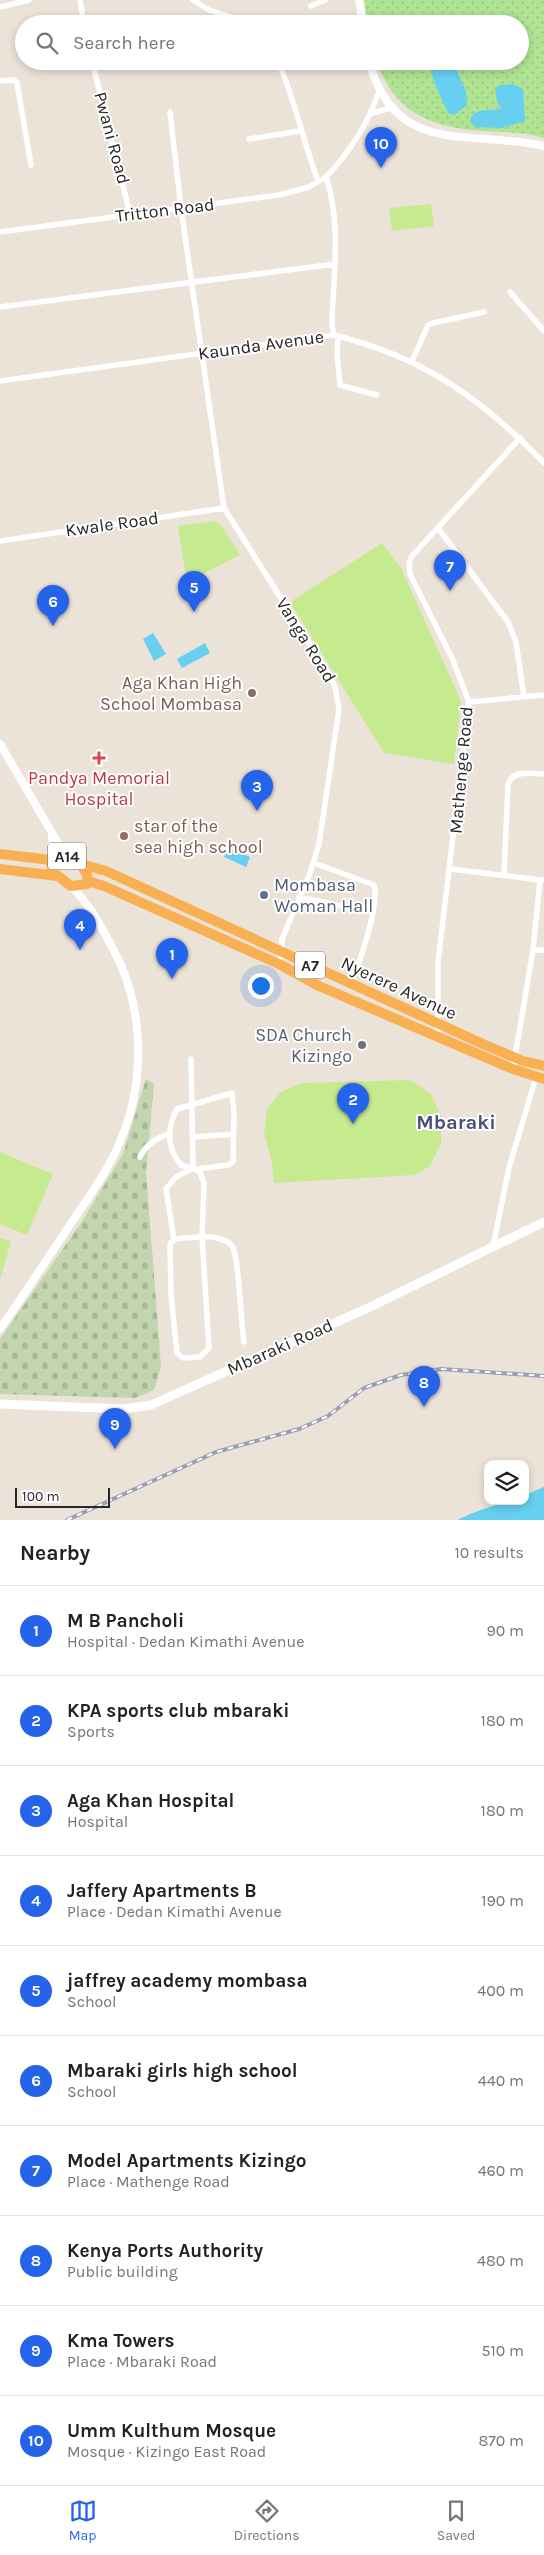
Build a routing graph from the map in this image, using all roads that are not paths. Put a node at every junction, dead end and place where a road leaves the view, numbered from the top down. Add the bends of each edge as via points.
1 (29, 0) edge
2 (80, 0) edge
3 (192, 0) edge
4 (325, 0) edge
5 (359, 0) edge
6 (0, 6) edge
7 (311, 6) dead end
8 (82, 15) edge
9 (224, 15) edge
10 (362, 15) edge
11 (94, 70) edge
12 (282, 70) edge
13 (372, 70) edge
14 (0, 81) edge
15 (380, 91) junction
16 (391, 108) junction
17 (170, 112) dead end
18 (372, 113) junction
19 (300, 131) junction
20 (250, 139) dead end
21 (544, 146) edge
22 (32, 165) dead end
23 (326, 177) junction
24 (318, 181) junction
25 (181, 208) junction
26 (130, 214) junction
27 (0, 232) edge
28 (335, 264) junction
29 (191, 282) junction
30 (510, 292) dead end
31 (0, 307) edge
32 (484, 312) dead end
33 (544, 331) edge
34 (336, 335) junction
35 (201, 353) junction
36 (412, 361) junction
37 (0, 381) edge
38 (377, 394) dead end
39 (520, 438) junction
40 (544, 463) edge
41 (224, 508) junction
42 (438, 528) junction
43 (0, 540) edge
44 (544, 695) edge
45 (524, 697) junction
46 (469, 702) junction
47 (0, 744) edge
48 (544, 774) edge
49 (52, 834) junction
50 (0, 854) edge
51 (65, 855) junction
52 (52, 859) junction
53 (314, 862) junction
54 (77, 863) junction
55 (0, 869) edge
56 (451, 869) junction
57 (57, 876) junction
58 (504, 876) junction
59 (542, 880) edge
60 (87, 883) junction
61 (71, 886) junction
62 (299, 897) junction
63 (169, 900) junction
64 (89, 904) junction
65 (346, 907) dead end
66 (165, 913) junction
67 (244, 934) junction
68 (282, 938) junction
69 (238, 946) junction
70 (270, 946) junction
71 (533, 950) junction
72 (544, 950) edge
73 (282, 953) junction
74 (264, 958) junction
75 (279, 964) junction
76 (351, 983) junction
77 (319, 986) junction
78 (422, 1016) junction
79 (437, 1023) junction
80 (438, 1036) junction
81 (516, 1058) junction
82 (191, 1059) dead end
83 (544, 1066) edge
84 (514, 1069) junction
85 (540, 1078) edge
86 (193, 1104) junction
87 (169, 1134) junction
88 (234, 1134) junction
89 (194, 1137) junction
90 (140, 1157) dead end
91 (194, 1168) junction
92 (544, 1222) edge
93 (202, 1237) junction
94 (174, 1240) junction
95 (493, 1246) junction
96 (0, 1329) edge
97 (244, 1342) dead end
98 (0, 1404) edge

1 - 6 street
2 - 8 street
3 - 9 street
4 - 7 street
5 - 10 street
11 - 26 street, Pwani Road
12 - 19 street via 294,102
13 - 15 street
14 - 22 street via 14,80 17,83
15 - 16 street
15 - 18 street
16 - 18 street
16 - 21 street via 431,133
17 - 25 street, Vanga Road
18 - 23 street via 348,152
19 - 20 street
19 - 24 street
23 - 24 street, Tritton Road
23 - 28 street via 336,234
24 - 25 street, Tritton Road via 291,193
25 - 26 street, Tritton Road
25 - 29 street, Vanga Road
26 - 27 street, Tritton Road
28 - 29 street
28 - 34 street via 332,325
29 - 31 street
29 - 35 street, Vanga Road
30 - 33 street
32 - 36 street via 433,322 428,326
34 - 35 street, Kaunda Avenue
34 - 36 street, Kaunda Avenue via 368,343
34 - 38 street via 340,385
35 - 37 street, Kaunda Avenue
35 - 41 street, Vanga Road
36 - 39 street, Kaunda Avenue via 482,406
39 - 40 street, Kaunda Avenue
39 - 42 street, Mathenge Road
41 - 43 street, Kwale Road
41 - 53 street, Vanga Road via 337,692 339,709
42 - 45 street via 508,622 516,642
42 - 46 street, Mathenge Road via 412,556 410,574 452,658
44 - 45 street
45 - 46 street
46 - 56 street, Mathenge Road
47 - 49 street
48 - 58 street via 518,774 508,784
49 - 51 street
49 - 52 street
50 - 52 highway
51 - 52 highway, A14
51 - 54 highway, A14
52 - 57 highway, A14 via 51,868
53 - 62 street, Vanga Road
53 - 76 street via 374,885 375,897 362,958
54 - 60 highway, A14 via 87,874
54 - 63 highway, Nyerere Avenue / A7 via 106,871
55 - 57 highway
56 - 58 street
56 - 79 street, Mathenge Road via 438,962
57 - 61 highway, A14
58 - 59 street
59 - 71 street
60 - 61 highway, A14
60 - 64 street
60 - 66 highway, Nyerere Avenue / A7 via 104,886
61 - 64 street
62 - 65 street
62 - 68 street, Vanga Road
63 - 66 highway
63 - 67 highway, Nyerere Avenue / A7
64 - 96 street via 119,958 133,1002 138,1043 134,1095 124,1132 101,1179
66 - 69 highway, Nyerere Avenue / A7
67 - 69 highway
67 - 70 highway, Nyerere Avenue / A7
68 - 70 street
68 - 73 street, Vanga Road
69 - 74 highway, Nyerere Avenue / A7
70 - 73 highway, Nyerere Avenue / A7
70 - 74 street
71 - 72 street
71 - 81 street
73 - 75 street, Vanga Road
73 - 76 highway, Nyerere Avenue / A7
74 - 75 highway, Nyerere Avenue / A7
75 - 77 highway, Nyerere Avenue / A7
76 - 78 highway, Nyerere Avenue / A7
77 - 78 highway
77 - 80 highway, Nyerere Avenue / A7
78 - 79 highway, Nyerere Avenue / A7
79 - 80 street, Mathenge Road
79 - 81 highway, Nyerere Avenue / A7
80 - 84 highway, Nyerere Avenue / A7
81 - 83 highway, Nyerere Avenue / A7
81 - 84 street
82 - 86 street
84 - 85 highway, Nyerere Avenue / A7
85 - 95 street via 508,1168
86 - 87 street via 177,1108
86 - 88 street via 232,1093
86 - 89 street
87 - 90 street via 147,1146
87 - 91 street via 173,1154 180,1165
88 - 89 street
88 - 91 street via 233,1162
89 - 91 street
91 - 93 street via 204,1183
91 - 94 street via 176,1177 166,1189
92 - 95 main road, Mbaraki Road
93 - 94 street
93 - 94 street via 209,1348 200,1357 183,1358 178,1353 170,1261 170,1244
93 - 97 street via 228,1243 235,1252
95 - 98 main road, Mbaraki Road via 370,1307 151,1405 124,1409

